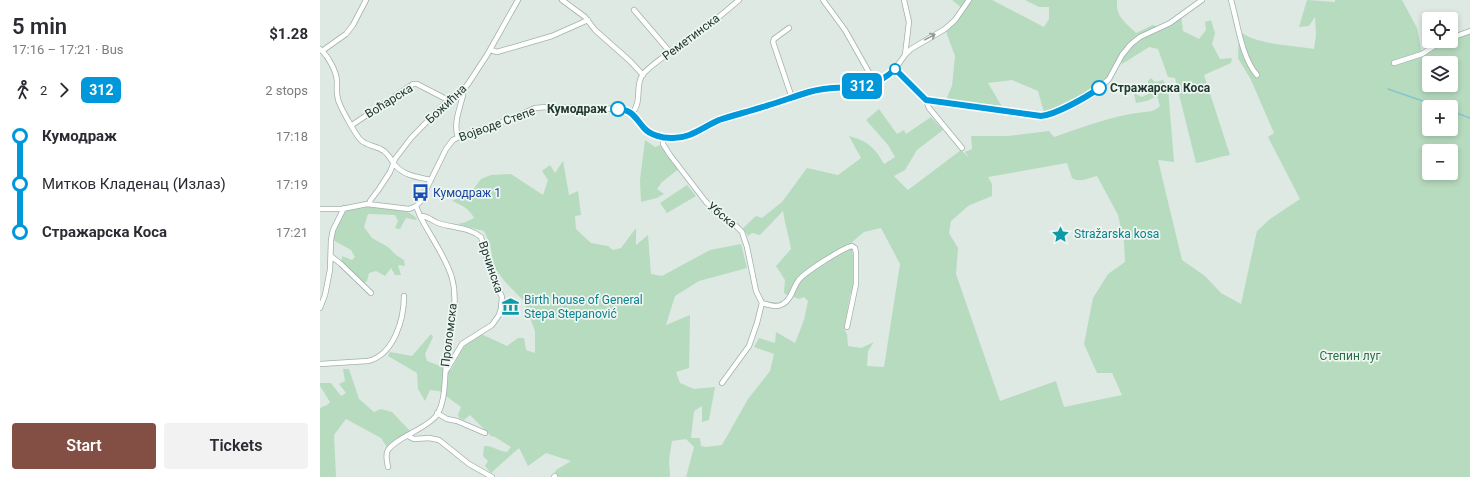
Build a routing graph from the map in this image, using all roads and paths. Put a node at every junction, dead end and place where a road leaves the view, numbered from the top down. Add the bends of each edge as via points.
1 (366, 0) edge
2 (518, 0) edge
3 (562, 0) edge
4 (739, 0) edge
5 (822, 0) edge
6 (904, 0) edge
7 (969, 0) edge
8 (1202, 0) edge
9 (1231, 0) edge
10 (634, 10) dead end
11 (588, 20) junction
12 (788, 28) dead end
13 (1470, 31) edge
14 (1458, 35) edge
15 (1431, 48) edge
16 (321, 50) edge
17 (490, 50) junction
18 (670, 52) junction
19 (904, 56) junction
20 (1394, 63) dead end
21 (895, 69) junction
22 (642, 75) junction
23 (1257, 75) dead end
24 (875, 83) junction
25 (462, 91) junction
26 (792, 98) junction
27 (448, 100) junction
28 (926, 100) junction
29 (632, 113) junction
30 (352, 125) junction
31 (458, 137) junction
32 (663, 138) junction
33 (962, 148) dead end
34 (394, 162) junction
35 (431, 180) junction
36 (370, 204) junction
37 (416, 206) junction
38 (344, 208) junction
39 (320, 209) edge
40 (420, 216) junction
41 (332, 257) junction
42 (372, 293) dead end
43 (404, 296) dead end
44 (762, 303) junction
45 (320, 308) edge
46 (847, 327) dead end
47 (320, 364) edge
48 (445, 372) junction
49 (722, 383) dead end
50 (438, 413) junction
51 (485, 433) dead end
52 (408, 436) junction
53 (388, 467) dead end
54 (492, 477) edge

1 - 16 street via 346,34
2 - 17 street, Божићна
3 - 11 street
4 - 18 street, Реметинска
5 - 24 street via 845,30
6 - 19 street via 909,22
19 -> 7 street via 923,41 945,29
8 - 28 street via 1170,23 1131,44 1109,79 1099,88 1045,116
9 - 23 street via 1246,57
10 - 18 street
11 - 17 street via 552,36 497,52
11 - 22 street via 595,30
12 - 26 street via 773,42
13 - 14 street
15 - 20 street via 1422,54
16 - 30 street via 335,72 338,100
17 - 25 street, Божићна
18 - 22 street, Реметинска
19 - 21 street
21 - 24 street
21 - 28 street
22 - 29 street via 637,106
24 - 26 street via 860,87 817,90
25 - 27 street, Божићна
25 - 31 street via 456,124
26 - 32 street via 718,121 688,136
27 - 30 street, Воћарска via 413,84
27 - 34 street, Божићна via 415,133
28 - 33 street via 929,108
29 - 31 street, Војводе Степе via 616,109 535,108
29 - 32 street via 646,130
30 - 34 street via 360,140 382,150
31 - 35 street, Војводе Степе via 446,149
32 - 44 street, Убска via 663,144 670,155 706,202 742,232 756,291
34 - 35 street via 409,175
34 - 36 street, Божићна
35 - 37 street, Војводе Степе
36 - 37 street via 404,209
36 - 38 street
37 - 40 street
38 - 39 street
38 - 41 street via 333,230
40 - 48 street, Проломска via 446,263 453,283 454,304
40 - 48 street, Врчинска via 481,237 491,273 502,299 500,313 494,322 462,344
41 - 42 street
41 - 45 street
43 - 47 street via 397,328 390,345 382,355 368,361
44 - 46 street via 775,306 784,304 800,277 838,251 852,246 856,253 856,284
44 - 49 street via 749,346
48 - 50 street, Проломска
50 - 51 street
50 - 52 street via 431,421
52 - 53 street via 388,449
52 - 54 street via 414,439 439,440 469,464

